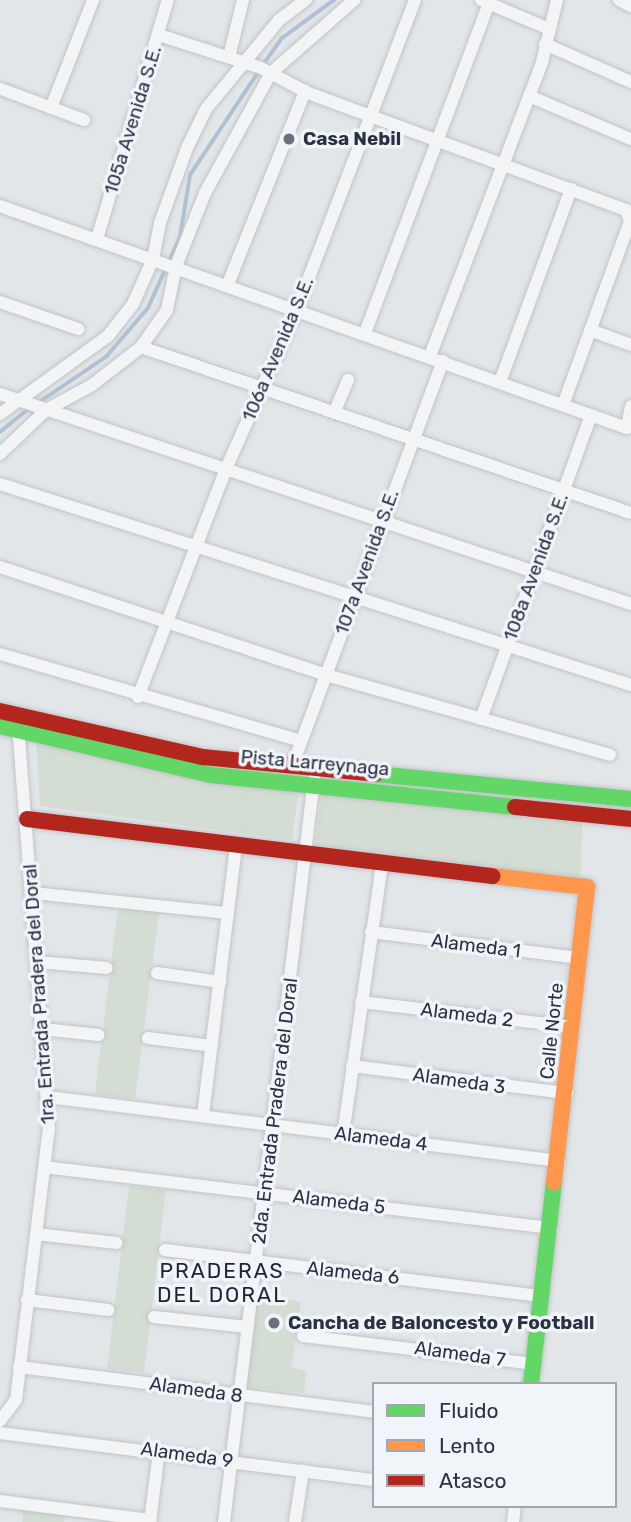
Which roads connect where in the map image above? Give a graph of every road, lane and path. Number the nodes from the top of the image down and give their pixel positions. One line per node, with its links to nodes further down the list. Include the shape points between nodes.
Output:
1 (93, 0): 21 (street)
2 (168, 0): 12 (street, 105a Avenida S.E.)
3 (243, 0): 14 (street)
4 (306, 0): 15 (street, via 279,20)
5 (354, 0): 16 (street)
6 (415, 0): 22 (street, 106a Avenida S.E.)
7 (557, 0): 11 (street, 107a Avenida S.E.)
8 (619, 0): 10 (street)
9 (487, 1): 11 (street); 25 (street)
10 (631, 6)
11 (548, 29): 13 (street, 107a Avenida S.E.)
12 (159, 35): 14 (street); 30 (street, 105a Avenida S.E.)
13 (545, 44): 17 (street); 20 (street, 107a Avenida S.E.)
14 (229, 57): 15 (street)
15 (243, 62): 16 (street); 31 (street, via 206,109 187,148 160,223)
16 (271, 73): 19 (street); 32 (street, via 205,193)
17 (631, 82)
18 (1, 89): 21 (street)
19 (305, 91): 22 (street); 33 (street)
20 (528, 96): 24 (street); 26 (street, 107a Avenida S.E.)
21 (51, 108): 23 (street)
22 (370, 117): 25 (street); 35 (street, 106a Avenida S.E.)
23 (84, 120)
24 (631, 139)
25 (437, 140): 26 (street); 38 (street)
26 (503, 164): 27 (street); 41 (street, 107a Avenida S.E.)
27 (571, 190): 29 (street); 43 (street)
28 (0, 206): 30 (street)
29 (629, 215): 37 (street)
30 (97, 239): 31 (street)
31 (156, 259): 32 (street); 46 (street, via 133,304 108,336)
32 (174, 265): 33 (street); 40 (street, via 167,310)
33 (228, 284): 35 (street)
34 (0, 302): 36 (street)
35 (297, 309): 38 (street); 44 (street, 106a Avenida S.E.)
36 (78, 328)
37 (590, 330): 39 (street); 47 (street)
38 (365, 333): 41 (street)
39 (631, 345)
40 (141, 347): 44 (street); 46 (street, via 92,385)
41 (437, 359): 43 (street); 52 (street, 107a Avenida S.E.)
42 (348, 380): 49 (street)
43 (500, 382): 47 (street)
44 (262, 388): 49 (street); 54 (street, 106a Avenida S.E.)
45 (0, 394): 46 (street)
46 (31, 405): 50 (street); 53 (street); 54 (street)
47 (563, 405): 51 (street)
48 (631, 406): 51 (street, via 626,428)
49 (334, 413): 52 (street)
50 (0, 414)
51 (592, 415): 56 (street, 108a Avenida S.E.)
52 (413, 441): 56 (street); 58 (street, 107a Avenida S.E.)
53 (0, 454)
54 (225, 471): 58 (street); 59 (street, 106a Avenida S.E.)
55 (0, 484): 59 (street)
56 (563, 492): 57 (street); 61 (street, 108a Avenida S.E.)
57 (631, 513)
58 (380, 522): 61 (street); 62 (street, 107a Avenida S.E.)
59 (195, 549): 62 (street); 64 (street, 106a Avenida S.E.)
60 (0, 567): 64 (street)
61 (534, 572): 63 (street); 65 (street, 108a Avenida S.E.)
62 (353, 599): 65 (street); 67 (street, 107a Avenida S.E.)
63 (631, 604)
64 (166, 624): 67 (street); 69 (street, 106a Avenida S.E.)
65 (507, 647): 68 (street); 71 (street, 108a Avenida S.E.)
66 (0, 654): 69 (street)
67 (326, 675): 71 (street); 74 (street, 107a Avenida S.E.)
68 (631, 685)
69 (138, 697): 74 (street)
70 (0, 711): 76 (main road, Pista Larreynaga, via 176,753)
71 (481, 719): 75 (street)
72 (0, 726): 73 (main road, Pista Larreynaga)
73 (18, 729): 78 (main road, Pista Larreynaga, via 211,775); 81 (street, 1ra. Entrada Pradera del Doral)
74 (300, 741): 76 (street, 107a Avenida S.E.)
75 (610, 755)
76 (293, 764): 77 (main road, Pista Larreynaga)
77 (316, 765): 78 (street, 2da. Entrada Pradera del Doral); 79 (main road, Pista Larreynaga)
78 (314, 782): 80 (main road, Pista Larreynaga); 83 (street, 2da. Entrada Pradera del Doral)
79 (631, 799)
80 (631, 818)
81 (27, 820): 82 (main road, Calle Norte); 85 (street, 1ra. Entrada Pradera del Doral)
82 (236, 845): 83 (main road, Calle Norte); 86 (street)
83 (307, 854): 84 (main road, Calle Norte); 103 (street, 2da. Entrada Pradera del Doral)
84 (382, 863): 87 (street); 88 (main road, Calle Norte, via 587,887)
85 (33, 893): 86 (street); 89 (street, 1ra. Entrada Pradera del Doral)
86 (228, 913): 92 (street)
87 (371, 932): 88 (street, Alameda 1); 93 (street)
88 (580, 958): 94 (main road, Calle Norte)
89 (38, 962): 90 (street); 95 (street, 1ra. Entrada Pradera del Doral)
90 (107, 968)
91 (157, 973): 92 (street)
92 (220, 982): 98 (street)
93 (361, 1002): 94 (street, Alameda 2); 99 (street)
94 (573, 1027): 100 (main road, Calle Norte)
95 (43, 1029): 96 (street); 101 (street, 1ra. Entrada Pradera del Doral)
96 (99, 1035)
97 (148, 1038): 98 (street)
98 (212, 1046): 102 (street)
99 (352, 1066): 100 (street, Alameda 3); 104 (street)
100 (567, 1093): 105 (main road, Calle Norte)
101 (48, 1097): 102 (street, Alameda 4); 106 (street, 1ra. Entrada Pradera del Doral)
102 (203, 1115): 103 (street, Alameda 4)
103 (274, 1125): 104 (street, Alameda 4); 107 (street, 2da. Entrada Pradera del Doral)
104 (343, 1135): 105 (street, Alameda 4)
105 (559, 1161): 108 (main road, Calle Norte)
106 (44, 1167): 107 (street, Alameda 5); 109 (street, 1ra. Entrada Pradera del Doral)
107 (265, 1193): 108 (street, Alameda 5); 112 (street, 2da. Entrada Pradera del Doral)
108 (551, 1228): 113 (main road, Calle Norte)
109 (36, 1234): 110 (street); 114 (street, 1ra. Entrada Pradera del Doral)
110 (116, 1243)
111 (165, 1250): 112 (street, Alameda 6)
112 (255, 1262): 113 (street, Alameda 6); 117 (street, 2da. Entrada Pradera del Doral)
113 (542, 1296): 119 (main road, Calle Norte)
114 (27, 1300): 115 (street); 120 (street, 1ra. Entrada Pradera del Doral)
115 (108, 1310)
116 (154, 1317): 117 (street)
117 (247, 1327): 122 (street, 2da. Entrada Pradera del Doral)
118 (303, 1336): 119 (street, Alameda 7)
119 (533, 1364): 121 (main road, Calle Norte)
120 (19, 1367): 122 (street, Alameda 8); 124 (street, 1ra. Entrada Pradera del Doral, via 16,1400)
121 (531, 1382)
122 (239, 1396): 123 (street, Alameda 8); 127 (street, 2da. Entrada Pradera del Doral)
123 (372, 1412)
124 (0, 1420)
125 (0, 1433): 126 (street, Alameda 9)
126 (159, 1451): 127 (street, Alameda 9); 131 (street)
127 (232, 1461): 128 (street, Alameda 9); 132 (street, 2da. Entrada Pradera del Doral)
128 (303, 1471): 129 (street, Alameda 9); 133 (street)
129 (372, 1480)
130 (0, 1501): 131 (street)
131 (150, 1521)
132 (223, 1522)
133 (295, 1522)

